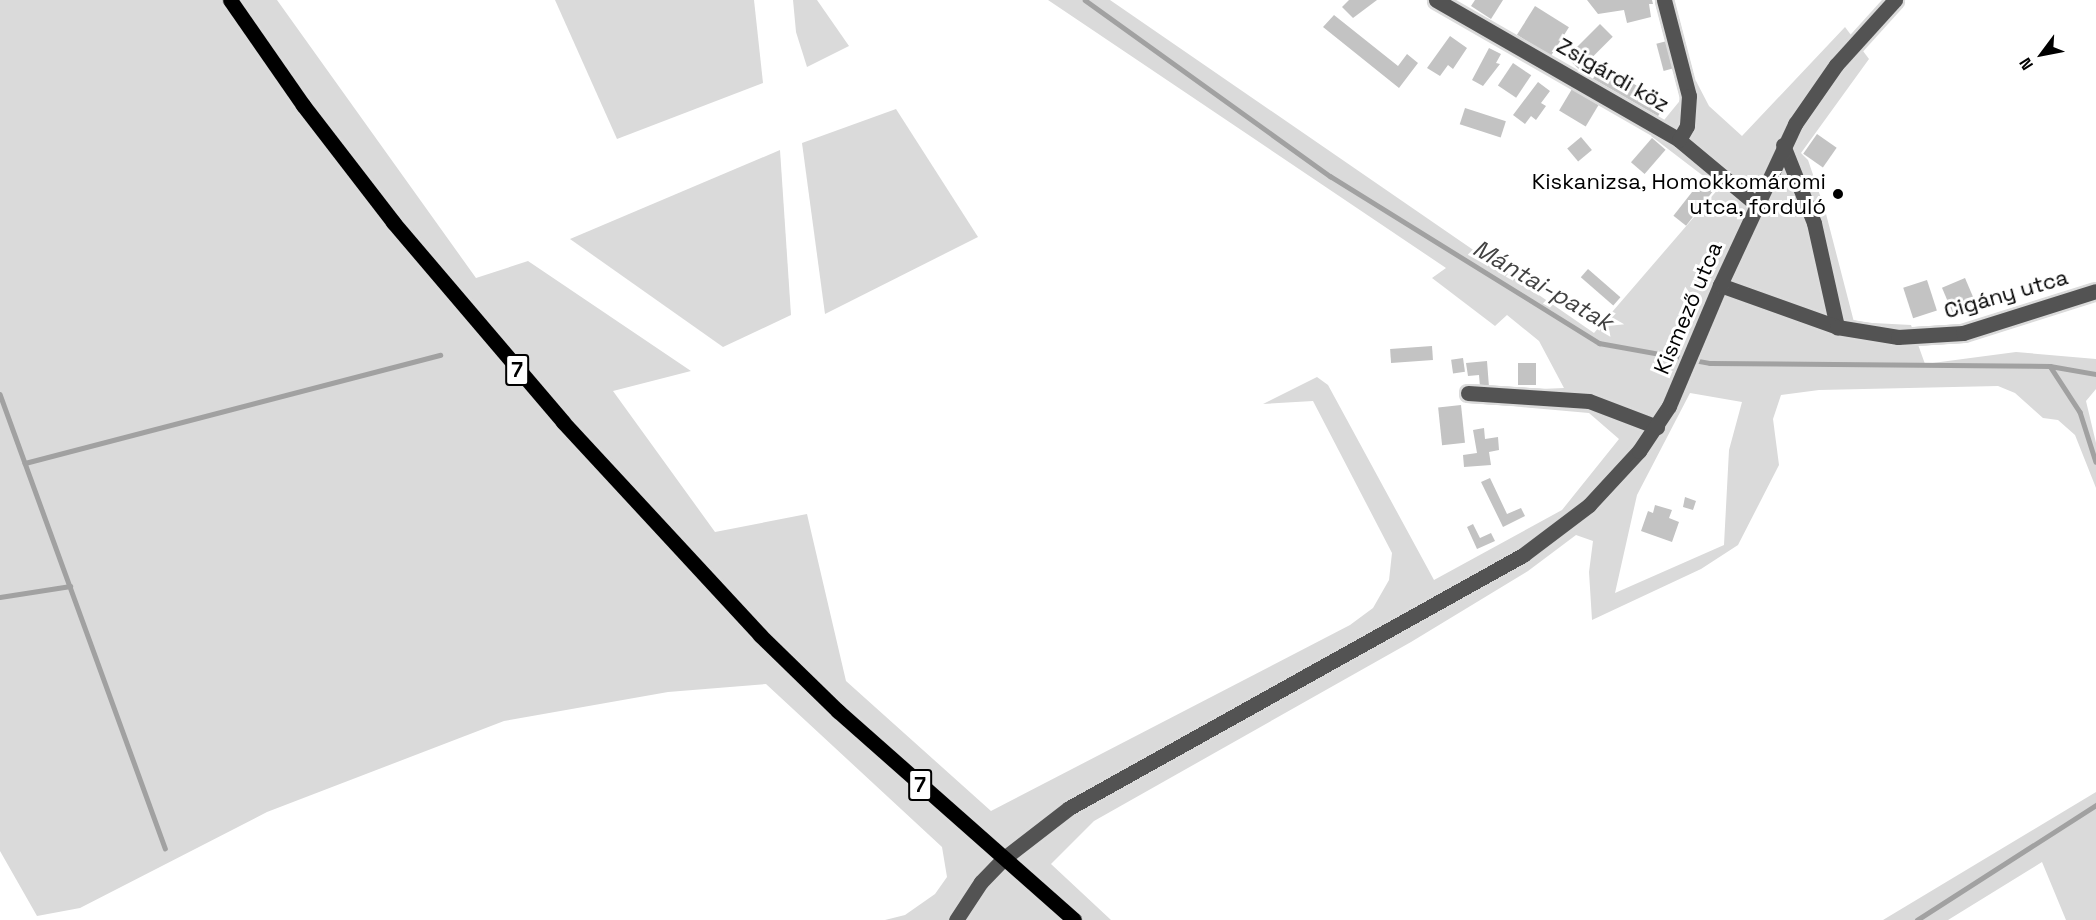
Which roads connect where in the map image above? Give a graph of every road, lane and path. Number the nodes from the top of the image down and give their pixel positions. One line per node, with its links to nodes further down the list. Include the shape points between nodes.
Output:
1 (230, 0): 13 (main road, 7, via 303,105 393,222 563,422 760,634 838,711)
2 (1436, 0): 5 (street, Zsigárdi köz)
3 (1664, 0): 5 (street, via 1689,96 1687,126)
4 (1895, 0): 6 (street, Kismező utca, via 1829,74)
5 (1679, 140): 7 (street, Zsigárdi köz)
6 (1783, 145): 7 (street, Kismező utca); 10 (street, via 1814,223)
7 (1757, 205): 8 (street, Kismező utca)
8 (1720, 285): 10 (street, Cigány utca); 12 (street, Kismező utca, via 1686,372)
9 (2096, 291): 10 (street, Cigány utca, via 1942,336 1898,337)
10 (1837, 327)
11 (1468, 393): 12 (street, via 1589,401)
12 (1657, 427): 13 (street, Kismező utca, via 1622,472 1574,518 1523,555 1100,789 1053,819)
13 (1003, 859): 14 (street, Kismező utca, via 981,882); 15 (main road, 7)
14 (956, 920)
15 (1074, 920)

